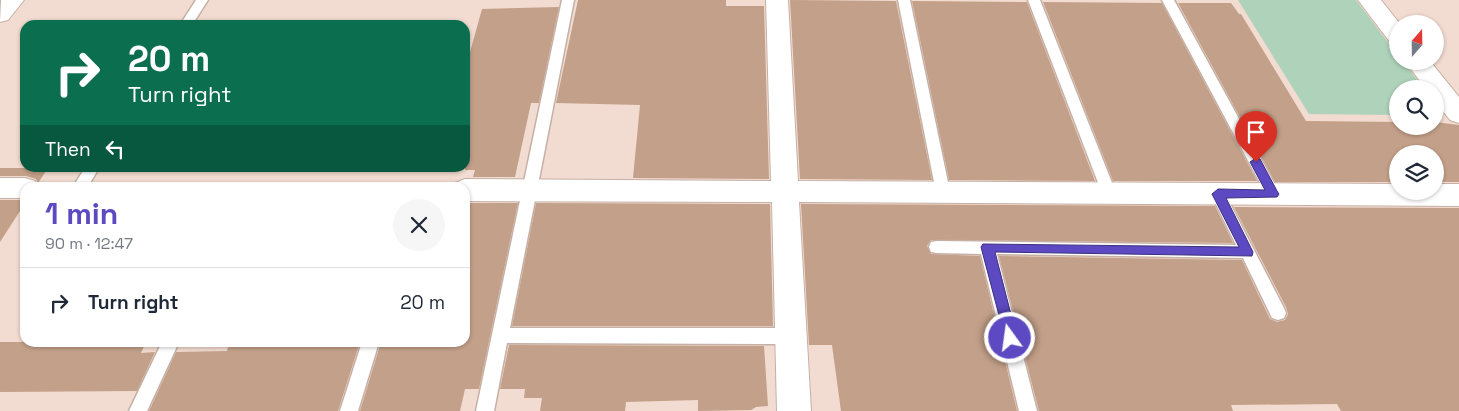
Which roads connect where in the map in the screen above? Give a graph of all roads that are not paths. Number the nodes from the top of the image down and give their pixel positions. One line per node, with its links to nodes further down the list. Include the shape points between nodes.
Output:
1 (13, 0): 9 (street)
2 (202, 0): 10 (lane)
3 (568, 0): 17 (lane)
4 (777, 0): 18 (street)
5 (904, 0): 19 (lane)
6 (1034, 0): 20 (lane)
7 (1168, 0): 22 (lane)
8 (1369, 0): 11 (street)
9 (0, 15)
10 (189, 20)
11 (1389, 26)
12 (1424, 70): 13 (street)
13 (1459, 114)
14 (0, 188): 15 (street)
15 (20, 188)
16 (470, 190): 17 (street)
17 (530, 190): 18 (street); 28 (lane)
18 (786, 190): 19 (street); 29 (street)
19 (943, 192): 20 (street)
20 (1109, 193): 21 (street)
21 (1218, 194): 22 (street); 26 (lane)
22 (1273, 194): 23 (street)
23 (1459, 195)
24 (937, 247): 25 (lane)
25 (987, 247): 26 (lane); 36 (lane)
26 (1248, 252): 27 (lane)
27 (1278, 313)
28 (500, 335): 29 (lane); 34 (lane)
29 (792, 336): 35 (street)
30 (169, 347): 32 (lane)
31 (369, 347): 33 (lane)
32 (138, 411)
33 (350, 411)
34 (485, 411)
35 (794, 411)
36 (1028, 411)

